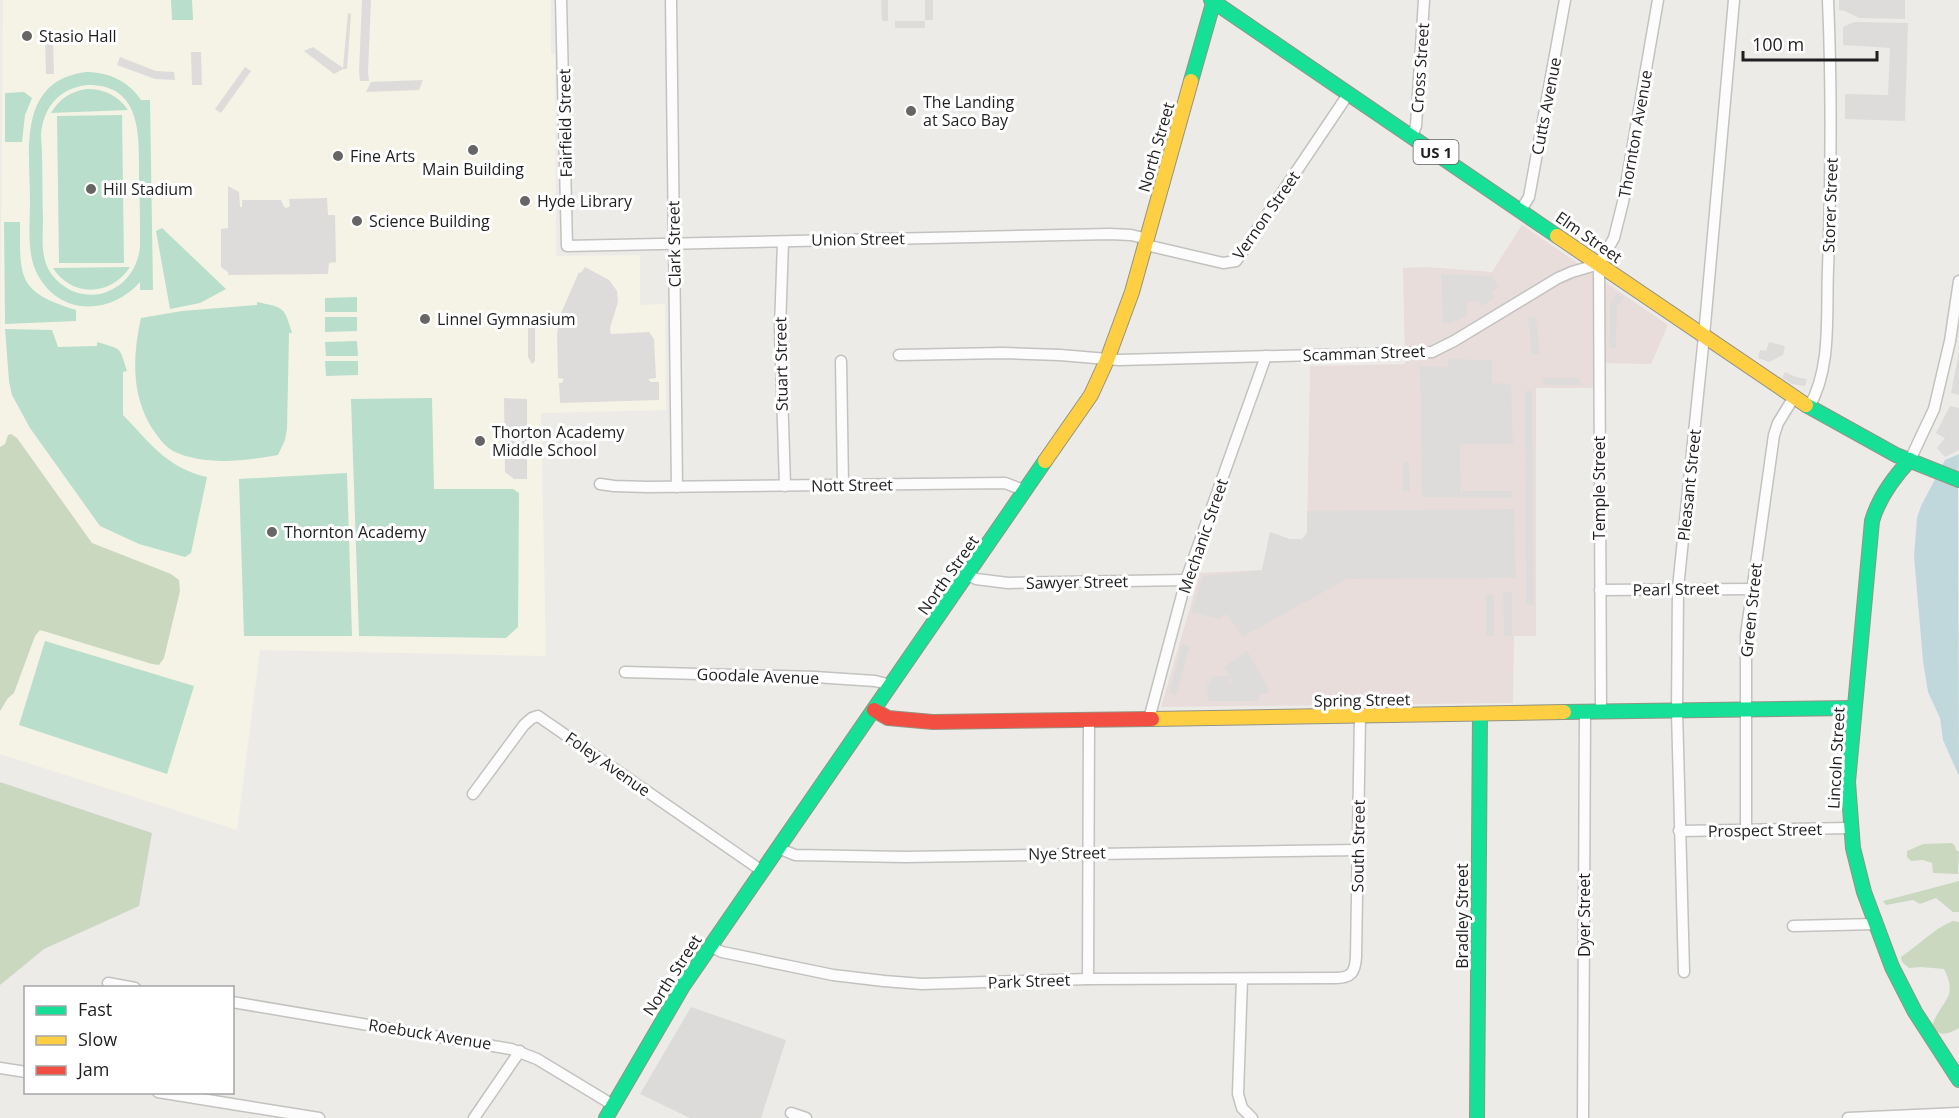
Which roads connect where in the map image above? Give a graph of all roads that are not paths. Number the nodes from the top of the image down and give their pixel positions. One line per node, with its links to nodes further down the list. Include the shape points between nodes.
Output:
1 (561, 0): 15 (street, Fairfield Street)
2 (671, 0): 14 (street, Clark Street)
3 (1425, 0): 10 (street, Cross Street, via 1416,126)
4 (1565, 0): 11 (street, Cutts Avenue, via 1529,197)
5 (1658, 0): 16 (street, Thornton Avenue, via 1621,211 1611,244)
6 (1734, 0): 18 (street, Pleasant Street)
7 (1828, 0): 24 (street, Storer Street, via 1832,137 1824,360 1820,386)
8 (1213, 1): 9 (main road, Elm Street / US 1); 13 (main road, North Street)
9 (1350, 93): 10 (main road, Elm Street / US 1); 13 (street, Vernon Street, via 1236,261 1223,263)
10 (1412, 136): 11 (main road, Elm Street / US 1)
11 (1521, 210): 16 (main road, Elm Street / US 1)
12 (783, 242): 13 (street, Union Street, via 1110,234 1131,235); 14 (street, Union Street); 29 (street, Stuart Street, via 780,328)
13 (1147, 242): 21 (main road, North Street)
14 (674, 244): 15 (street, Union Street); 30 (street, Clark Street)
15 (567, 246)
16 (1599, 264): 18 (main road, Elm Street / US 1); 20 (street, Scamman Street, via 1558,278 1432,352); 36 (street, Temple Street)
17 (1959, 281): 25 (street, via 1934,409)
18 (1704, 336): 23 (main road, Elm Street / US 1); 34 (street, Pleasant Street)
19 (899, 355): 21 (street, Scamman Street, via 1037,354)
20 (1266, 356): 21 (street, Scamman Street); 33 (street, Mechanic Street)
21 (1107, 360): 31 (main road, North Street, via 1086,404)
22 (841, 361): 28 (street)
23 (1794, 398): 24 (main road, Elm Street / US 1); 35 (street, Green Street, via 1774,435)
24 (1809, 408): 25 (main road, Elm Street / US 1)
25 (1910, 460): 26 (main road, Elm Street / US 1); 39 (main road, Lincoln Street, via 1885,492 1872,521)
26 (1959, 480)
27 (600, 484): 30 (street, Nott Street)
28 (843, 485): 29 (street, Nott Street); 31 (street, Nott Street, via 1005,483)
29 (785, 486): 30 (street, Nott Street)
30 (677, 487)
31 (1026, 491): 32 (main road, North Street)
32 (969, 575): 33 (street, Sawyer Street, via 1008,583); 38 (main road, North Street)
33 (1186, 580): 47 (street, Mechanic Street)
34 (1678, 588): 35 (street, Pearl Street); 36 (street, Pearl Street); 41 (street, Pleasant Street)
35 (1752, 588): 42 (street, Green Street)
36 (1600, 590): 44 (street, Temple Street)
37 (625, 672): 38 (street, Goodale Avenue, via 815,677)
38 (891, 685): 40 (main road, North Street)
39 (1854, 708): 42 (main road, Spring Street); 50 (main road, Lincoln Street, via 1848,782)
40 (874, 710): 48 (main road, Spring Street, via 888,718 917,721); 53 (main road, North Street)
41 (1677, 711): 42 (main road, Spring Street); 44 (main road, Spring Street); 52 (street, Pleasant Street)
42 (1745, 711): 51 (street, Green Street)
43 (1585, 712): 44 (main road, Spring Street); 45 (main road, Spring Street); 81 (street, Dyer Street)
44 (1601, 712)
45 (1480, 715): 46 (main road, Spring Street); 80 (main road, Bradley Street)
46 (1360, 716): 47 (main road, Spring Street); 54 (street, South Street)
47 (1149, 719): 48 (main road, Spring Street)
48 (1089, 721): 55 (street)
49 (473, 794): 56 (street, Foley Avenue, via 524,725 538,716)
50 (1851, 828): 51 (street, Prospect Street); 57 (main road, Lincoln Street, via 1860,881)
51 (1746, 830): 52 (street, Prospect Street)
52 (1679, 831): 60 (street, Pleasant Street)
53 (778, 848): 55 (street, Nye Street, via 795,855 817,856); 56 (main road, North Street)
54 (1358, 850): 55 (street, Nye Street); 61 (street, South Street, via 1356,957)
55 (1088, 852): 62 (street)
56 (762, 871): 59 (main road, North Street)
57 (1876, 924): 58 (street); 70 (main road, Lincoln Street, via 1911,1005)
58 (1794, 926)
59 (710, 946): 62 (street, Park Street, via 821,973 884,981 922,984); 72 (main road, North Street)
60 (1684, 972)
61 (1352, 975): 63 (street, Park Street)
62 (1088, 979): 63 (street, Park Street)
63 (1242, 979): 79 (street, via 1238,1094 1244,1111)
64 (108, 983): 65 (street)
65 (128, 986)
66 (234, 1002): 67 (street, Roebuck Avenue)
67 (520, 1051): 72 (street, Roebuck Avenue); 76 (street)
68 (0, 1068): 69 (street)
69 (24, 1072)
70 (1959, 1080)
71 (170, 1094): 75 (street)
72 (613, 1105): 77 (main road, North Street)
73 (791, 1113): 78 (street)
74 (1959, 1113): 82 (street)
75 (319, 1118)
76 (474, 1118)
77 (606, 1118)
78 (806, 1118)
79 (1252, 1118)
80 (1477, 1118)
81 (1582, 1118)
82 (1848, 1118)

